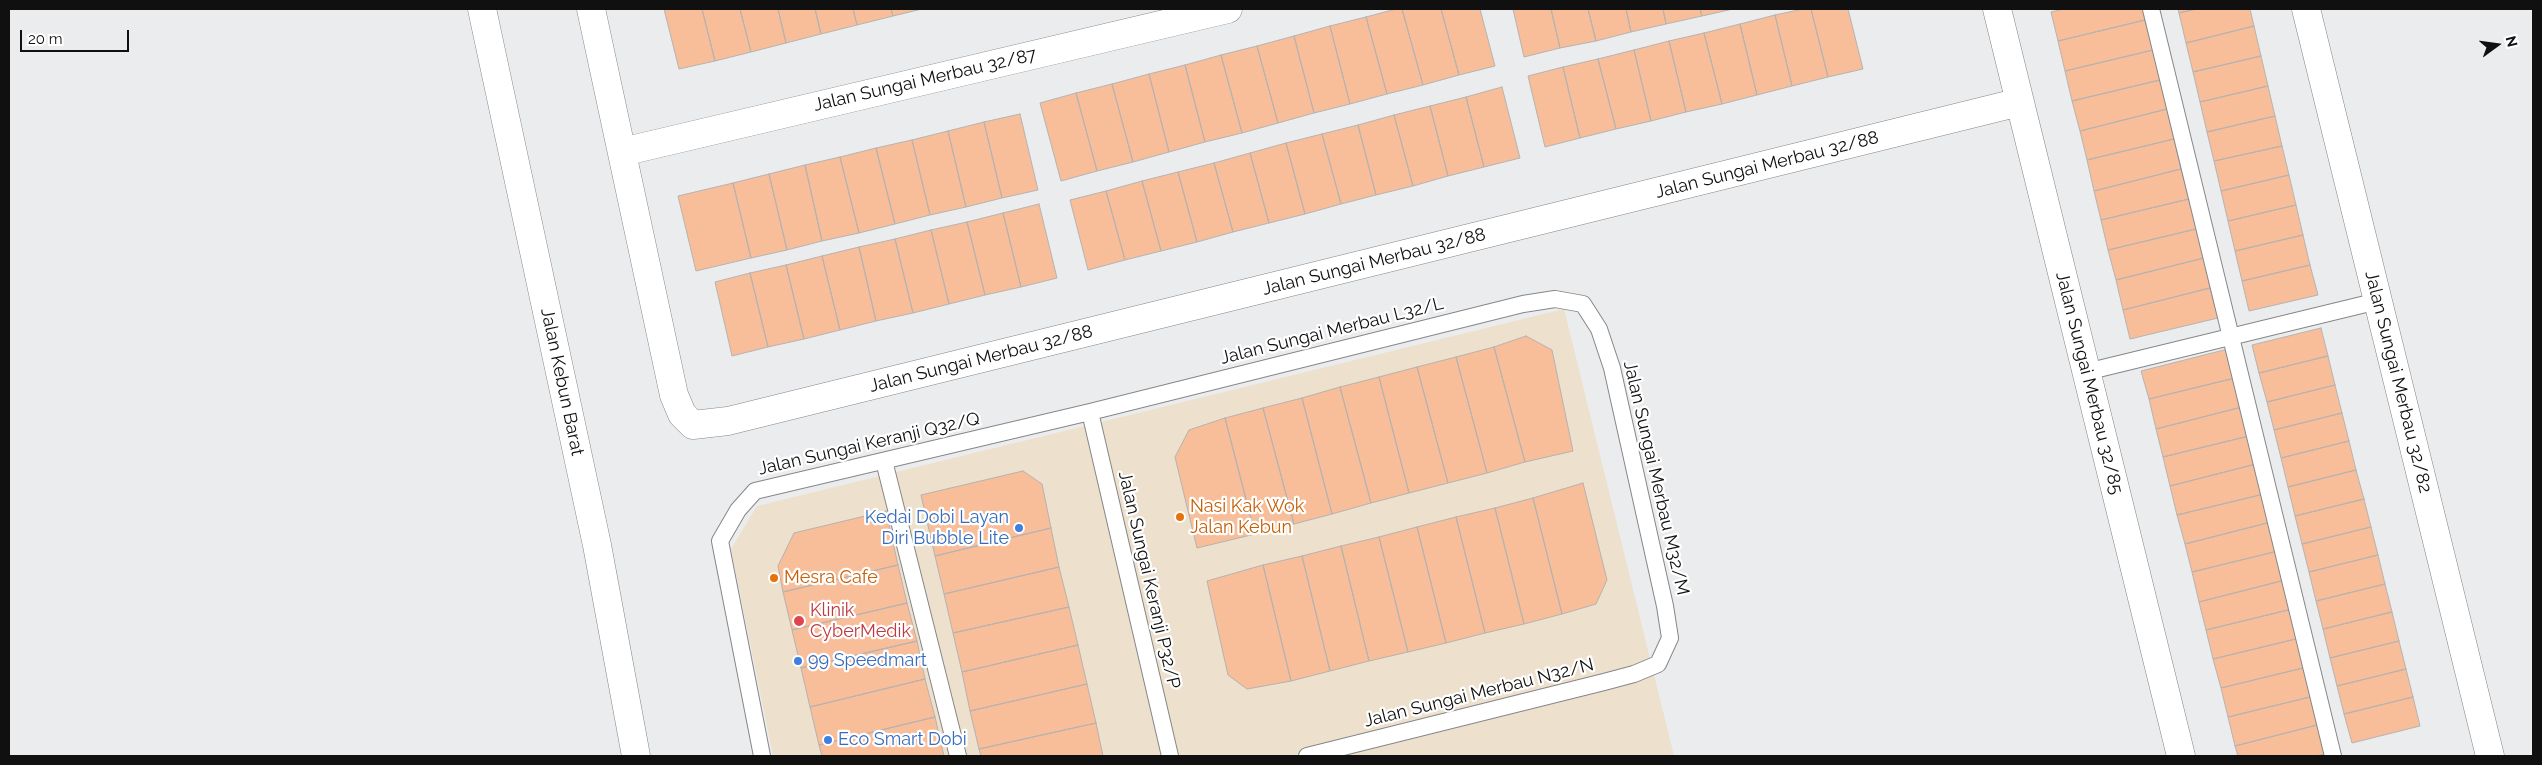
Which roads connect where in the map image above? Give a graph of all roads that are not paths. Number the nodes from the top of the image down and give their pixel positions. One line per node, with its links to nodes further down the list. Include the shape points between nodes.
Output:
1 (482, 9): 16 (street, Jalan Kebun Barat, via 597,545)
2 (591, 9): 8 (street)
3 (1228, 9): 8 (street, Jalan Sungai Merbau 32/87)
4 (1997, 9): 7 (street, Jalan Sungai Merbau 32/85)
5 (2151, 9): 11 (lane)
6 (2306, 9): 9 (street, Jalan Sungai Merbau 32/82)
7 (2020, 102): 8 (street, Jalan Sungai Merbau 32/88, via 728,421 693,425 682,414 674,395); 12 (street, Jalan Sungai Merbau 32/85)
8 (622, 152)
9 (2378, 301): 11 (lane); 23 (street, Jalan Sungai Merbau 32/82)
10 (1583, 304): 13 (lane, Jalan Sungai Merbau L32/L, via 1555,298 1523,304); 15 (lane, Jalan Sungai Merbau M32/M, via 1599,329 1612,368 1665,606 1670,638)
11 (2231, 336): 12 (lane); 22 (lane)
12 (2086, 372): 21 (street, Jalan Sungai Merbau 32/85)
13 (1090, 412): 14 (lane, Jalan Sungai Keranji Q32/Q); 19 (lane, Jalan Sungai Keranji P32/P)
14 (884, 461): 17 (lane, Jalan Sungai Keranji Q32/Q, via 755,491 738,510 720,541); 18 (lane)
15 (1658, 664): 20 (lane, Jalan Sungai Merbau N32/N, via 1604,682)
16 (636, 756)
17 (762, 756)
18 (958, 756)
19 (1170, 756)
20 (1307, 756)
21 (2181, 756)
22 (2333, 756)
23 (2490, 756)

